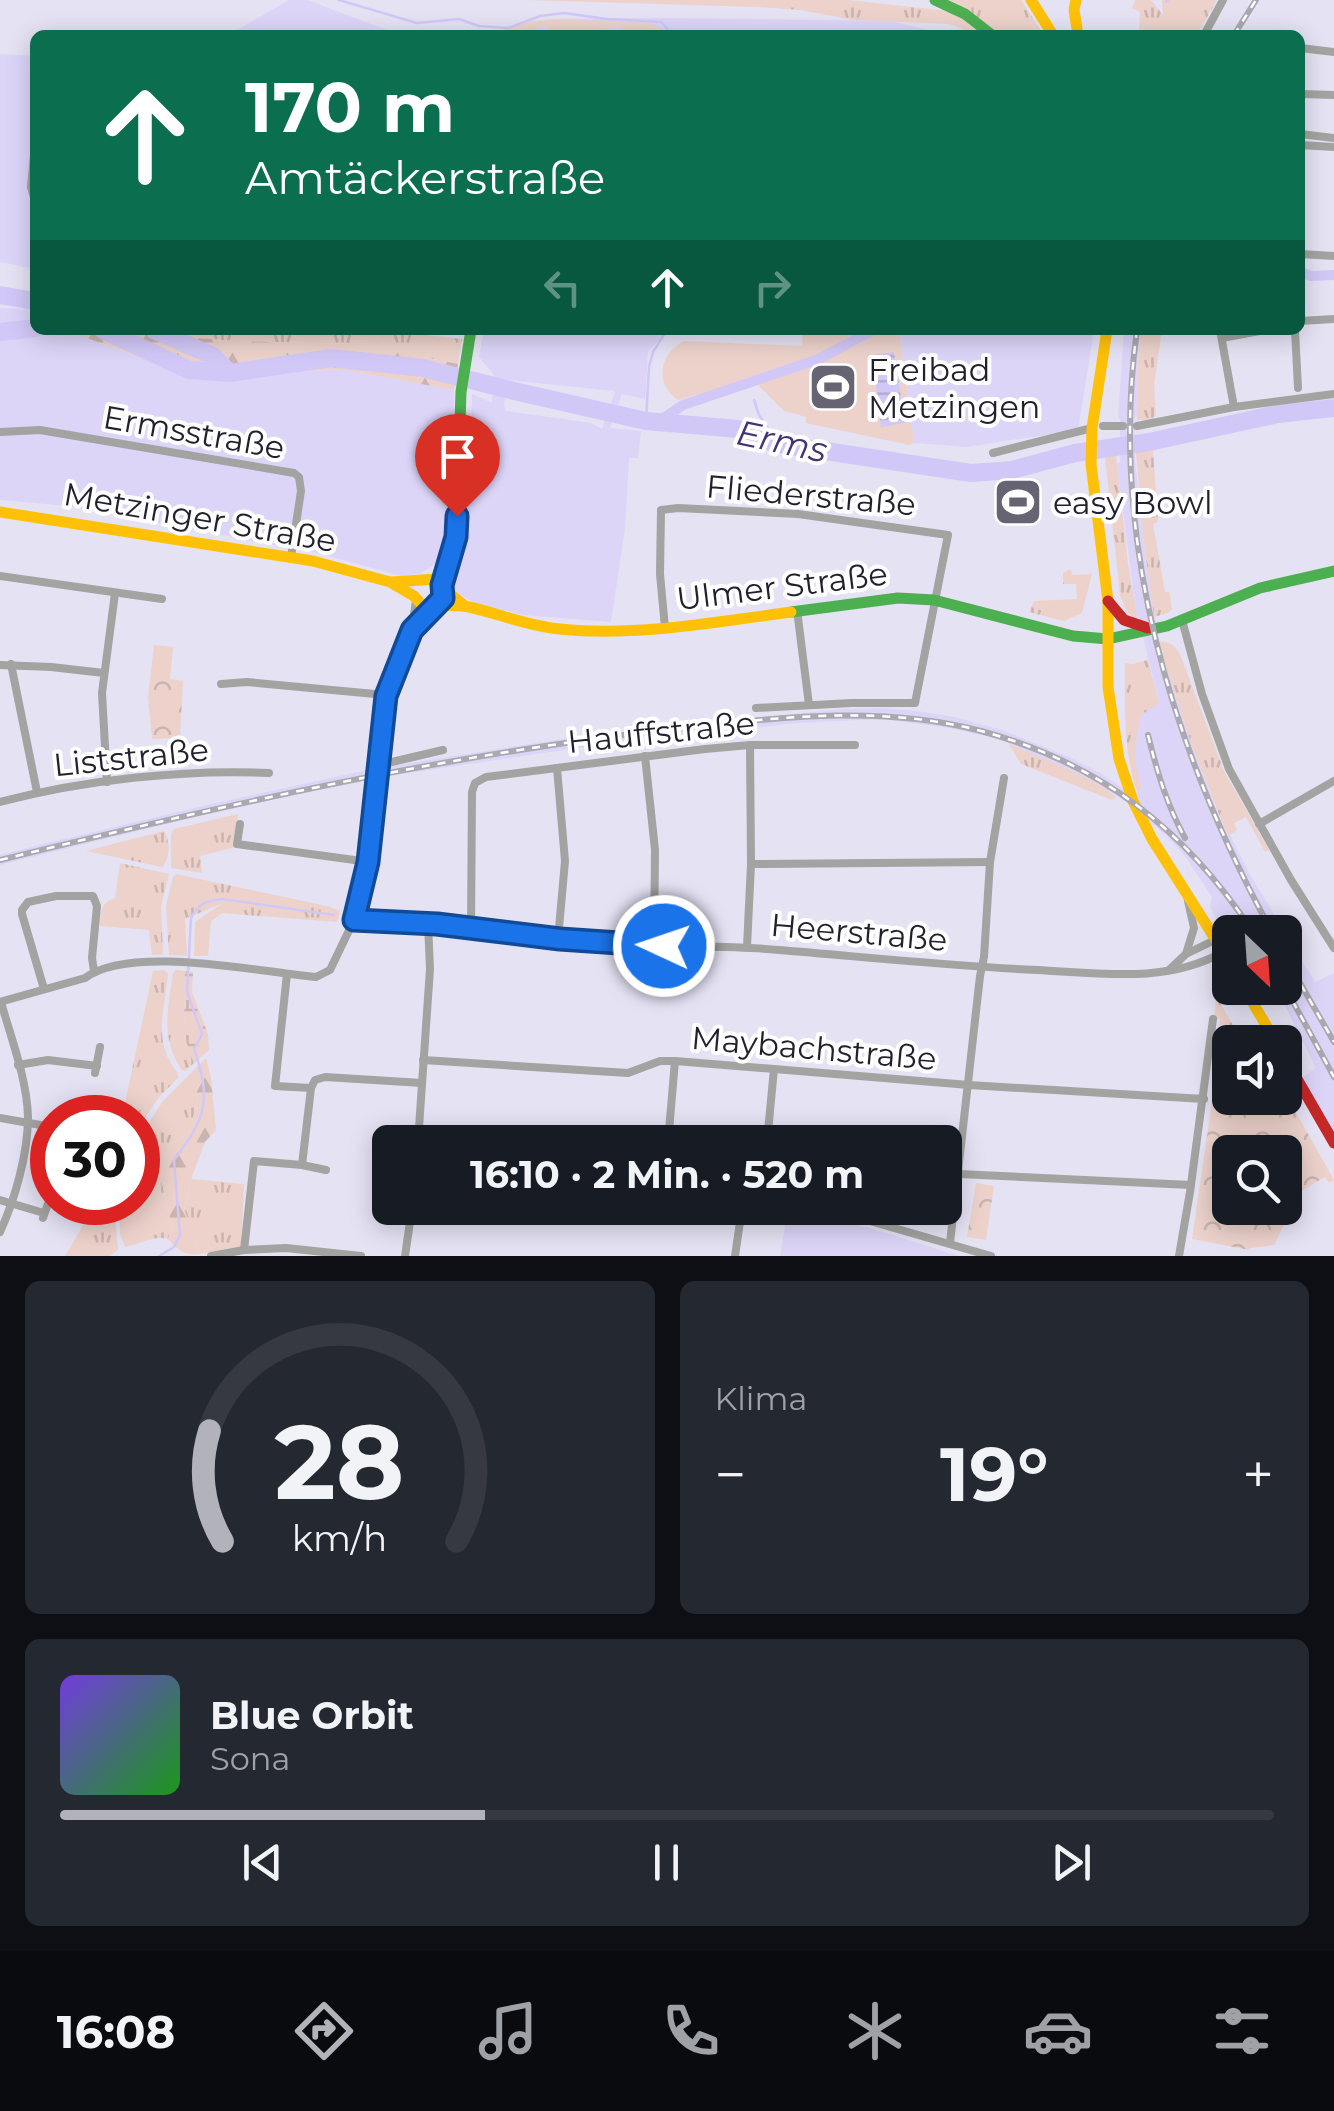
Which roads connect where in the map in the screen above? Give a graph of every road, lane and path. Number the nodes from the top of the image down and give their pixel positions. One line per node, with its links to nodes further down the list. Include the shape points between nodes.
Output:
1 (934, 0): 5 (main road)
2 (1031, 0): 6 (main road)
3 (1076, 0): 7 (main road)
4 (1223, 0): 8 (street)
5 (986, 30)
6 (1050, 30)
7 (1077, 30)
8 (1207, 30)
9 (1305, 49): 10 (street)
10 (1334, 52)
11 (1305, 94): 12 (street)
12 (1334, 95)
13 (1305, 135): 14 (street)
14 (1334, 138)
15 (1305, 145): 16 (street)
16 (1334, 147)
17 (1305, 254): 18 (street)
18 (1334, 256)
19 (1334, 319): 20 (street)
20 (1305, 322)
21 (470, 335): 34 (main road)
22 (1106, 335): 30 (main road)
23 (1221, 335): 27 (street)
24 (1294, 335): 25 (street)
25 (1298, 388)
26 (1334, 394): 27 (street)
27 (1234, 407): 29 (street)
28 (1123, 426): 30 (street)
29 (1137, 426)
30 (1095, 431): 32 (street); 45 (main road, via 1091,464)
31 (0, 432): 35 (street, Ermsstraße, via 40,430 294,473 302,491)
32 (993, 454)
33 (0, 512): 35 (main road, Metzinger Straße)
34 (451, 555): 38 (main road); 40 (main road)
35 (291, 557): 39 (main road, Metzinger Straße)
36 (1334, 571): 49 (main road, Ulmer Straße, via 1260,588)
37 (0, 576): 41 (street)
38 (423, 579): 39 (main road, Metzinger Straße); 40 (main road, Ulmer Straße); 42 (main road)
39 (390, 582): 42 (main road, Metzinger Straße)
40 (443, 587): 46 (main road); 47 (main road, Ulmer Straße)
41 (115, 593): 43 (street); 56 (street)
42 (415, 598): 46 (main road, Ulmer Straße); 52 (street)
43 (162, 599)
44 (934, 600): 48 (main road, Ulmer Straße, via 891,598); 50 (street, Fliederstraße, via 948,534 798,514 678,508 661,510 660,519); 53 (main road, Ulmer Straße); 59 (street, via 915,704)
45 (1108, 601): 51 (main road, via 1126,623); 53 (main road)
46 (435, 606): 47 (main road, Ulmer Straße); 52 (street)
47 (465, 606): 50 (main road, Ulmer Straße, via 560,630)
48 (797, 610): 50 (main road, Ulmer Straße); 59 (street)
49 (1182, 620): 51 (main road, Ulmer Straße); 74 (street, via 1220,750)
50 (665, 628)
51 (1157, 629): 53 (main road, Ulmer Straße)
52 (412, 630): 58 (street)
53 (1108, 639): 78 (main road, via 1119,759 1152,839)
54 (0, 664): 55 (street)
55 (10, 664): 56 (street); 71 (street)
56 (104, 674): 70 (street)
57 (221, 684): 58 (street)
58 (386, 696): 65 (street)
59 (809, 704): 60 (street)
60 (756, 708)
61 (854, 744): 62 (street, Hauffstraße)
62 (750, 745): 64 (street, Hauffstraße); 77 (street)
63 (443, 750): 65 (street)
64 (645, 756): 66 (street, Hauffstraße); 85 (street, via 655,850)
65 (379, 765): 75 (street)
66 (557, 768): 81 (street, Hauffstraße, via 475,783); 83 (street, via 565,861)
67 (269, 773): 70 (street, Liststraße)
68 (1004, 778): 76 (street)
69 (1334, 781): 74 (street)
70 (107, 782): 71 (street, Liststraße)
71 (37, 792): 72 (street, Liststraße)
72 (0, 802)
73 (240, 824): 75 (street, via 237,844)
74 (1258, 824): 87 (street)
75 (368, 862): 79 (street)
76 (990, 862): 77 (street); 90 (street)
77 (751, 864): 86 (street)
78 (1187, 894): 82 (main road); 88 (street, via 1194,928)
79 (354, 920): 80 (street, Heerstraße); 93 (street, via 330,970 316,977)
80 (428, 924): 81 (street, Heerstraße); 98 (street)
81 (470, 929): 83 (street, Heerstraße)
82 (1212, 933)
83 (558, 939): 85 (street, Heerstraße)
84 (1212, 941): 88 (street)
85 (654, 946): 86 (street, Heerstraße)
86 (747, 947): 90 (street, Heerstraße)
87 (1334, 948)
88 (1186, 954): 92 (street)
89 (1212, 961): 92 (street, Heerstraße)
90 (982, 968): 92 (street, Heerstraße); 103 (street)
91 (94, 971): 93 (street, via 168,961); 94 (street); 94 (street, via 98,906 92,896 28,902 22,914)
92 (1166, 972)
93 (287, 974): 105 (street, via 275,1086)
94 (44, 990): 95 (street)
95 (0, 1002): 100 (street)
96 (1214, 1019): 106 (street)
97 (100, 1047): 100 (street, via 96,1070 48,1060)
98 (423, 1060): 99 (street, Maybachstraße, via 628,1073); 102 (street)
99 (675, 1061): 101 (street, Maybachstraße); 110 (street)
100 (18, 1065): 108 (street)
101 (774, 1069): 103 (street, Maybachstraße); 111 (street)
102 (422, 1083): 105 (street, via 325,1077); 109 (street)
103 (969, 1085): 106 (street, Maybachstraße); 113 (street)
104 (1302, 1087): 112 (main road)
105 (311, 1088): 114 (street)
106 (1204, 1099): 117 (street)
107 (0, 1118): 108 (street)
108 (28, 1122): 119 (street)
109 (419, 1125)
110 (669, 1125)
111 (769, 1125)
112 (1334, 1143)
113 (962, 1147)
114 (302, 1165): 115 (street); 127 (street, via 254,1161)
115 (326, 1170)
116 (962, 1174): 117 (street)
117 (1191, 1185): 133 (street)
118 (0, 1200): 119 (street)
119 (13, 1204): 120 (street); 125 (street)
120 (30, 1211)
121 (410, 1225): 130 (street)
122 (740, 1225): 131 (street)
123 (885, 1225): 126 (street)
124 (952, 1225): 126 (street)
125 (0, 1232)
126 (950, 1243): 132 (street)
127 (244, 1250): 128 (street); 129 (street)
128 (212, 1256)
129 (361, 1256)
130 (405, 1256)
131 (735, 1256)
132 (991, 1256)
133 (1179, 1256)

